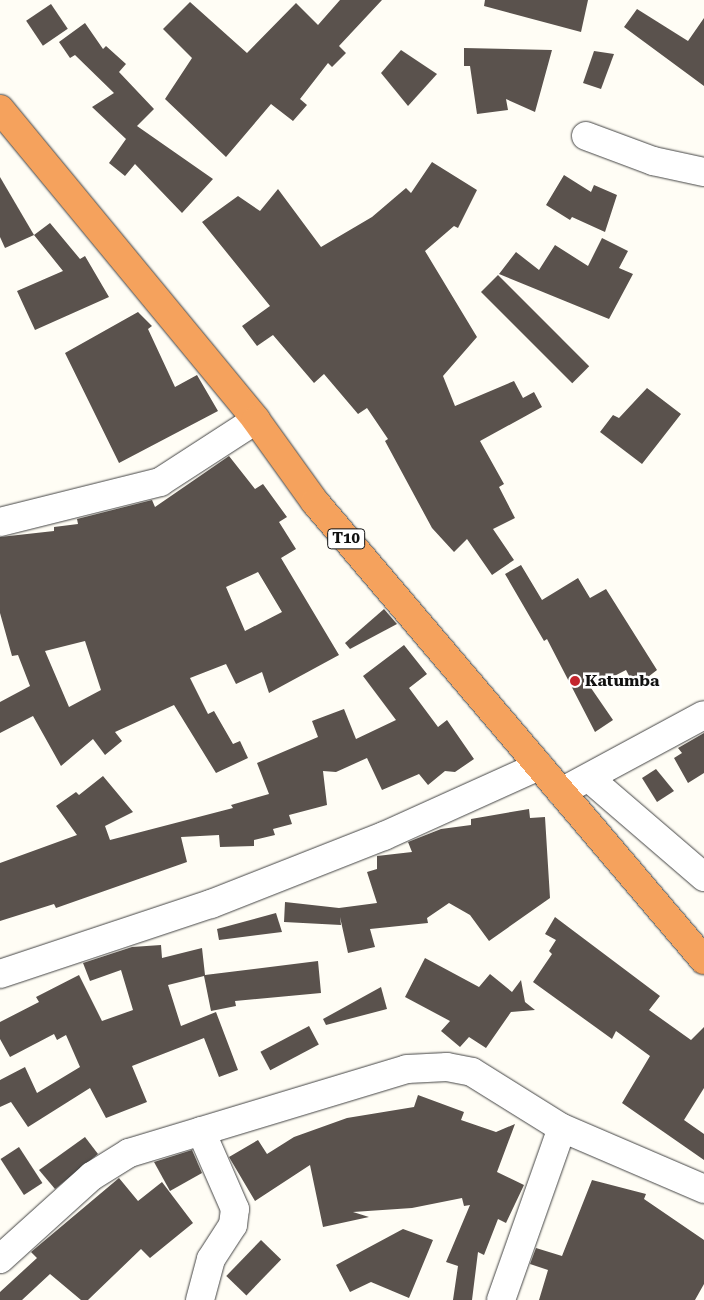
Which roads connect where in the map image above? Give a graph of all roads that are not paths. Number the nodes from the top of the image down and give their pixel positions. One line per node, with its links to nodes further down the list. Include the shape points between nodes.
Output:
1 (0, 109): 4 (highway, T10)
2 (586, 136): 3 (street, via 646,159)
3 (704, 172)
4 (256, 420): 5 (street, via 160,482); 7 (highway, T10, via 315,502)
5 (0, 522)
6 (704, 715): 8 (street)
7 (539, 766): 9 (highway, T10); 12 (street, via 391,833 211,904)
8 (589, 778): 9 (street); 10 (street)
9 (561, 792): 11 (highway, T10)
10 (704, 877)
11 (704, 960)
12 (0, 974)
13 (562, 1128): 14 (street, via 472,1072 447,1066 408,1069 353,1083); 15 (street); 18 (street)
14 (201, 1131): 16 (street, via 166,1139 114,1162); 17 (street, via 235,1209 233,1225 212,1259)
15 (704, 1189)
16 (0, 1259)
17 (200, 1300)
18 (501, 1300)

